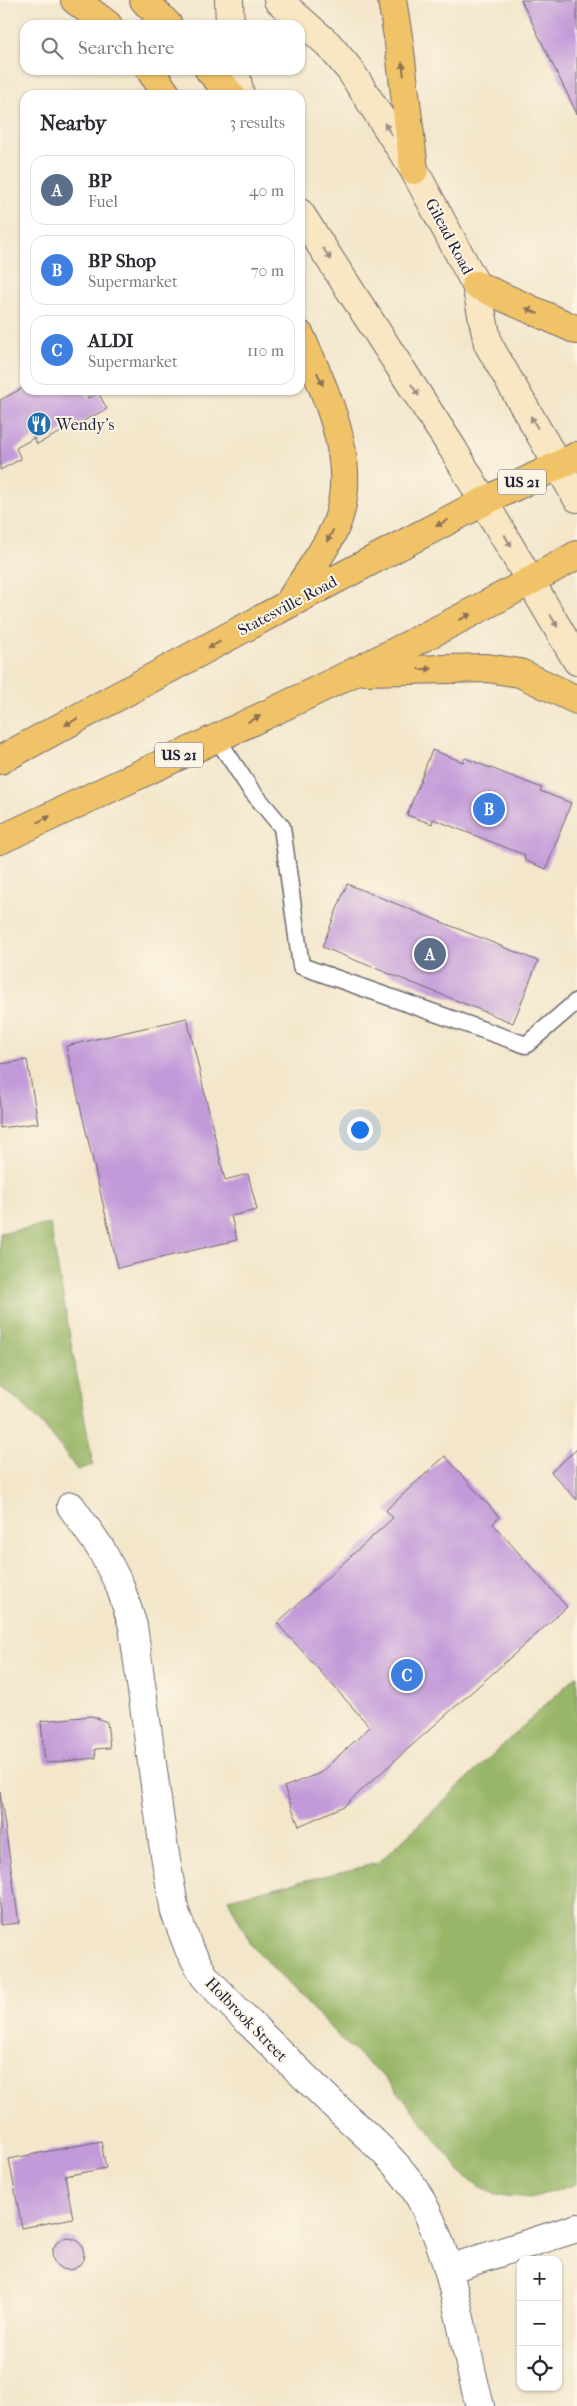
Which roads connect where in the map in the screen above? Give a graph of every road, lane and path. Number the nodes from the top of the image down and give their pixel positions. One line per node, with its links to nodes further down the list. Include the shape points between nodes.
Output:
1 (75, 0): 6 (main road)
2 (144, 0): 7 (main road)
3 (229, 0): 8 (main road)
4 (278, 0): 9 (main road, Gilead Road, one-way to 4)
5 (392, 0): 17 (main road, one-way to 5)
6 (101, 20)
7 (163, 20)
8 (230, 20)
9 (301, 20)
10 (305, 24): 17 (main road, Gilead Road, one-way to 10, via 350,70)
11 (153, 75): 14 (main road)
12 (213, 75): 15 (main road)
13 (236, 75): 16 (main road)
14 (164, 90)
15 (227, 90)
16 (239, 90)
17 (414, 170): 19 (main road, Gilead Road)
18 (305, 221): 24 (main road, one-way to 24)
19 (476, 285): 20 (main road, one-way to 19); 22 (main road, Gilead Road, one-way to 19, via 488,344)
20 (577, 330)
21 (305, 346): 27 (main road, one-way to 27, via 330,402 342,449 344,485 340,513 332,535)
22 (568, 460): 23 (main road, Gilead Road); 24 (main road, Statesville Road / US 21)
23 (577, 498)
24 (485, 501): 26 (main road, one-way to 26); 27 (main road, Statesville Road / US 21, one-way to 27)
25 (577, 555): 26 (main road, US 21)
26 (530, 582): 28 (main road, one-way to 28); 29 (main road, US 21, one-way to 26)
27 (287, 605): 32 (main road, Statesville Road / US 21, one-way to 32)
28 (577, 660)
29 (359, 671): 30 (main road, one-way to 30, via 487,668 520,673); 31 (main road, US 21, one-way to 29)
30 (577, 700)
31 (216, 737): 33 (main road, US 21, one-way to 31); 34 (lane, via 250,790 282,827 301,966 526,1045)
32 (0, 760)
33 (0, 840)
34 (576, 1004)
35 (71, 1506): 37 (street, Holbrook Street, via 101,1549 120,1586 132,1626 163,1843 176,1912 188,1949 205,1977 224,1997 397,2168 420,2197)
36 (577, 2228): 37 (street)
37 (448, 2269): 38 (street, Holbrook Street)
38 (480, 2406)

